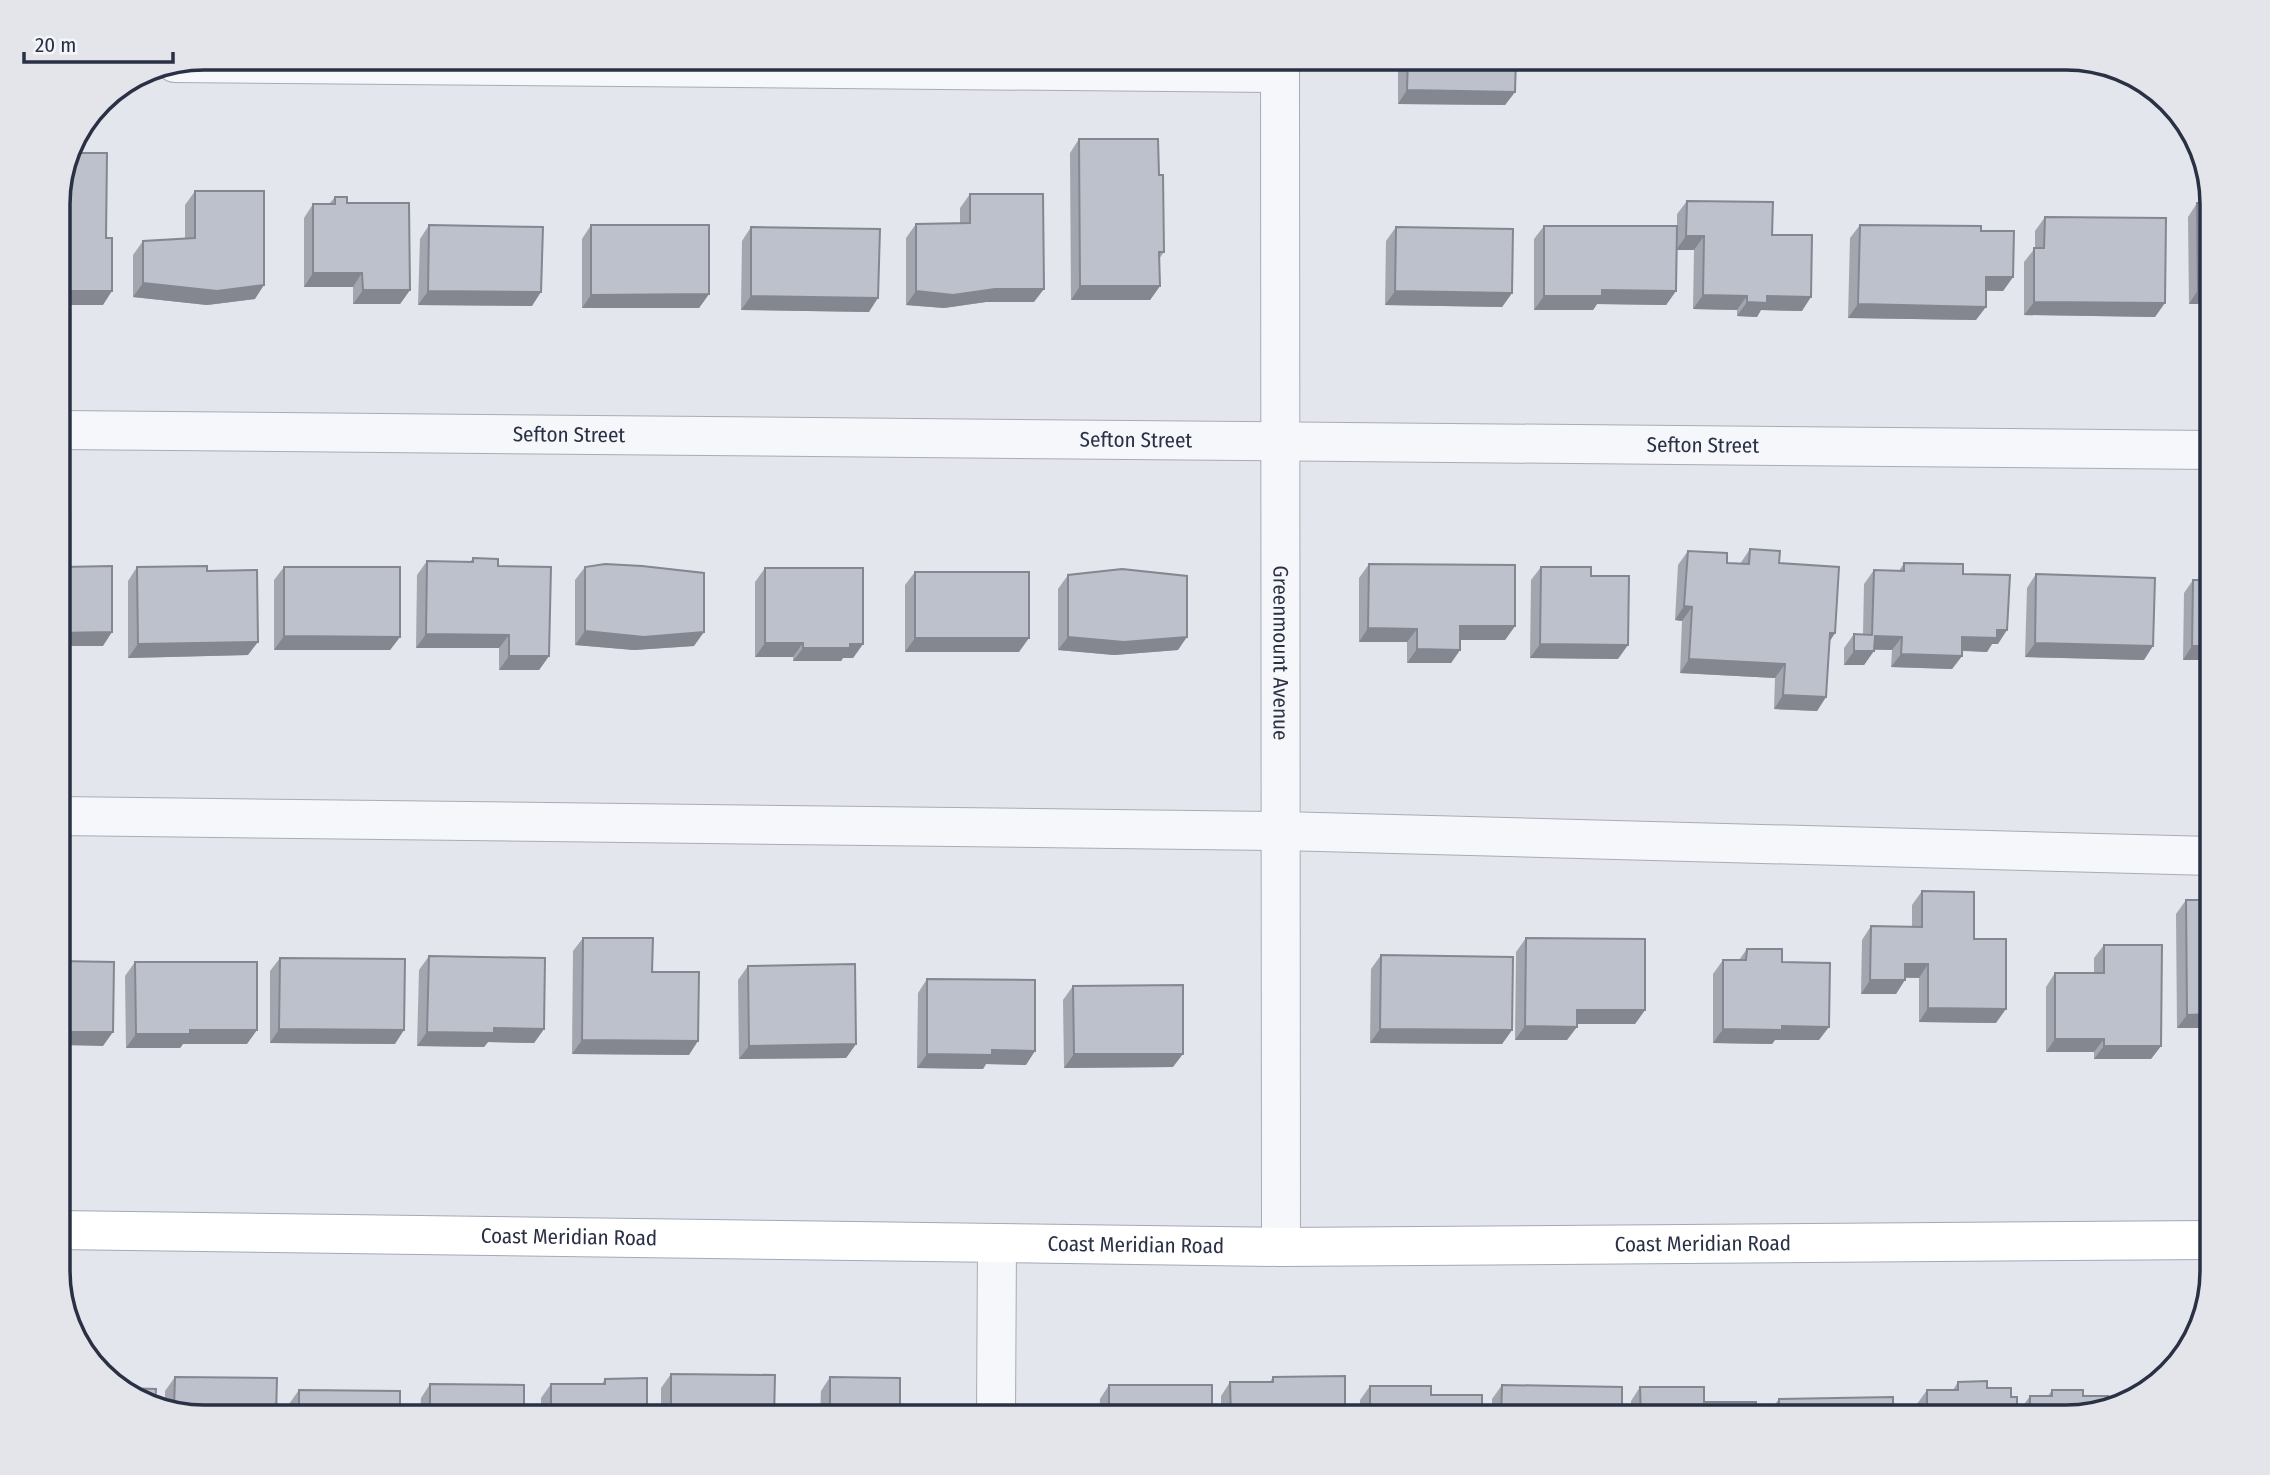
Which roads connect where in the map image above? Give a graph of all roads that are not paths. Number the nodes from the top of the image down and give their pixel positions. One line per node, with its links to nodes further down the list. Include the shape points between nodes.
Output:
1 (1280, 70): 3 (street, Greenmount Avenue)
2 (70, 430): 3 (street, Sefton Street)
3 (1279, 443): 4 (street, Sefton Street); 6 (street, Greenmount Avenue)
4 (2200, 450)
5 (70, 816): 6 (street)
6 (1280, 831): 7 (street); 11 (street, Greenmount Avenue)
7 (2200, 856)
8 (70, 1230): 10 (main road, Coast Meridian Road)
9 (2200, 1240): 11 (main road, Coast Meridian Road)
10 (998, 1244): 11 (main road, Coast Meridian Road); 12 (street)
11 (1281, 1247)
12 (996, 1405)

